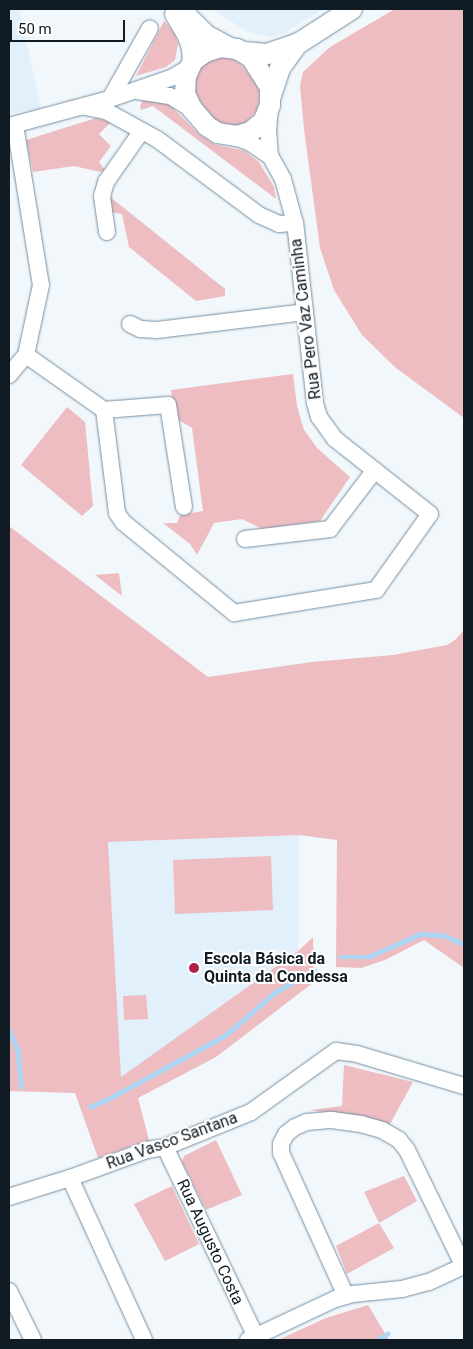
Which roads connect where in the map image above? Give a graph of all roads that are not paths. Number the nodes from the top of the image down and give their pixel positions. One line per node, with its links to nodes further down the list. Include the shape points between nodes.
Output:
1 (172, 9): 7 (street, via 192,48)
2 (180, 9): 6 (street, via 206,35)
3 (352, 9): 5 (street)
4 (150, 28): 9 (street)
5 (299, 43): 6 (street, via 267,54); 10 (street, via 280,68)
6 (237, 50): 7 (street, via 214,48); 10 (street, via 255,63 266,80)
7 (190, 64): 8 (street, via 178,74); 12 (street, via 185,94)
8 (132, 92): 9 (street); 12 (street, via 170,96)
9 (110, 99): 11 (street)
10 (271, 101): 15 (street, via 268,114 258,126 243,134); 16 (street)
11 (85, 107): 13 (street); 14 (street, Rua Pero Vaz Caminha, via 106,111)
12 (192, 109): 15 (street, via 212,130)
13 (12, 126): 21 (street, via 40,285)
14 (141, 132): 17 (street, Rua Pero Vaz Caminha, via 157,139 259,215 279,224); 18 (street, via 106,182 102,196)
15 (229, 136): 16 (street, via 248,142)
16 (270, 156): 17 (street, Rua Pero Vaz Caminha, via 283,179)
17 (295, 223): 19 (street, Rua Pero Vaz Caminha)
18 (107, 232)
19 (305, 312): 20 (street, via 157,330 140,329); 23 (street, Rua Pero Vaz Caminha, via 315,403 320,417 335,438)
20 (130, 324)
21 (15, 364): 22 (street)
22 (104, 410): 23 (street, Rua Pero Vaz Caminha, via 117,513 123,522 234,612 376,590 430,514); 24 (street, via 168,405)
23 (375, 470): 25 (street, via 330,529)
24 (184, 507)
25 (245, 539)
26 (464, 1086): 27 (street, Rua Vasco Santana, via 357,1054 336,1051 251,1112)
27 (165, 1147): 28 (street, Rua Vasco Santana, via 147,1150); 33 (street, Rua Augusto Costa)
28 (70, 1178): 29 (street, Rua Vasco Santana); 35 (street)
29 (9, 1197)
30 (464, 1267): 32 (street, via 411,1287); 32 (street, via 407,1150 399,1140 382,1130 361,1124 332,1120 307,1122 286,1134 281,1153)
31 (9, 1291): 34 (street)
32 (346, 1296): 33 (street)
33 (252, 1339)
34 (33, 1340)
35 (144, 1340)

